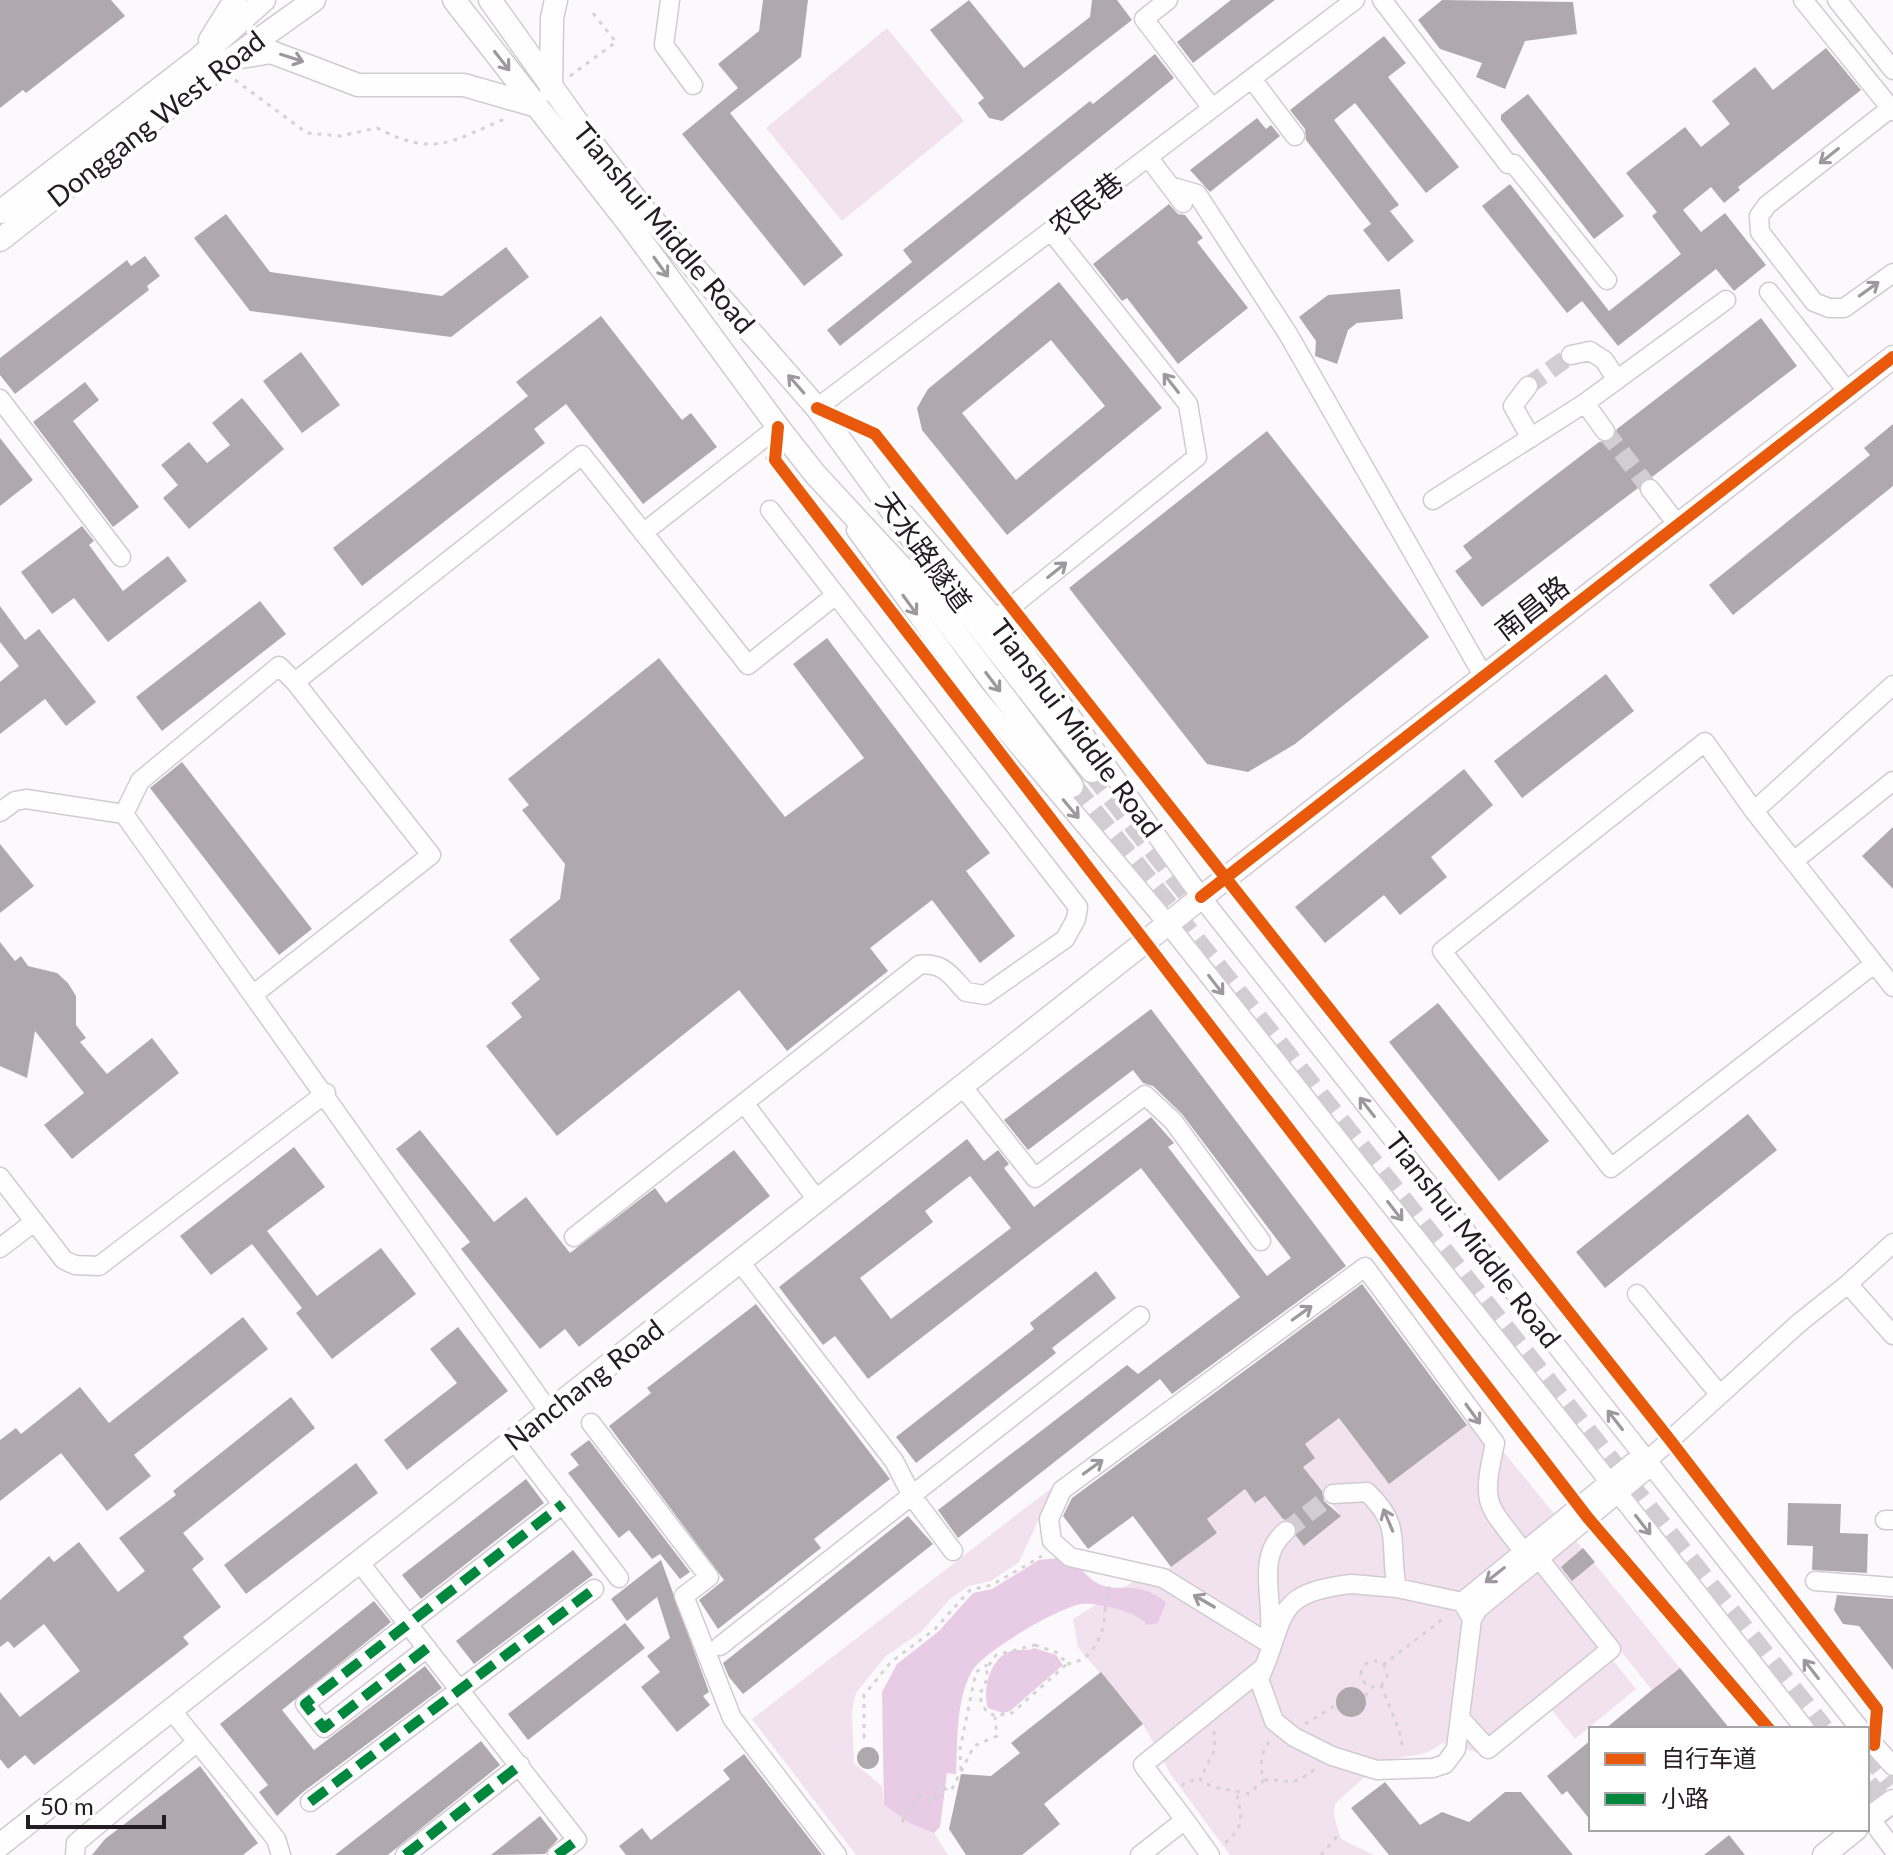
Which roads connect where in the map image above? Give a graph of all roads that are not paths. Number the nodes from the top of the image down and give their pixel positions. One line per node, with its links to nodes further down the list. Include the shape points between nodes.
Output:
1 (235, 0): 14 (main road)
2 (264, 0): 14 (main road, Donggang West Road)
3 (314, 0): 15 (main road, Donggang West Road)
4 (454, 0): 19 (main road, Tianshui Middle Road, one-way to 19)
5 (490, 0): 19 (main road, Tianshui Middle Road)
6 (556, 0): 19 (main road)
7 (670, 0): 18 (street, via 664,45)
8 (1168, 0): 13 (street)
9 (1355, 0): 17 (street, 农民巷)
10 (1382, 0): 30 (street, via 1508,164 1514,164)
11 (1803, 0): 21 (street)
12 (1837, 0): 16 (street)
13 (1147, 7): 20 (street, via 1144,19)
14 (198, 59): 26 (main road, Donggang West Road)
15 (219, 68): 19 (main road, one-way to 19, via 243,55 271,52 358,85 464,85); 28 (main road, Donggang West Road)
16 (1893, 70)
17 (1252, 79): 20 (street, 农民巷); 22 (street)
18 (693, 85)
19 (544, 98): 40 (main road, Tianshui Middle Road, one-way to 19); 41 (main road, Tianshui Middle Road, one-way to 41)
20 (1212, 108): 23 (street, 农民巷)
21 (1892, 109): 29 (street, one-way to 29, via 1759,216 1760,232 1814,302 1844,308)
22 (1295, 136)
23 (1148, 157): 24 (street); 27 (street, 农民巷)
24 (1170, 186): 25 (street); 54 (street, via 1197,194 1288,334)
25 (1183, 203)
26 (0, 212)
27 (1051, 231): 40 (street, 农民巷); 53 (street, one-way to 27, via 1197,457 1188,404)
28 (0, 240)
29 (1893, 273)
30 (1607, 280)
31 (1769, 292): 37 (street)
32 (1726, 300): 35 (street)
33 (1571, 355): 35 (street, via 1590,351 1604,360)
34 (1893, 357): 37 (main road, 南昌路)
35 (1617, 380): 39 (street)
36 (1528, 386): 43 (street, via 1513,406)
37 (1848, 392): 49 (main road, 南昌路)
38 (0, 399): 51 (street)
39 (1585, 403): 42 (street); 43 (street)
40 (817, 408): 44 (main road, Tianshui Middle Road)
41 (778, 427): 45 (main road, Tianshui Middle Road); 50 (street)
42 (1605, 431)
43 (1531, 438): 47 (street)
44 (846, 445): 53 (street, Tianshui Middle Road); 57 (main road, 天水路隧道, via 943,581)
45 (805, 480): 59 (main road, 天水路隧道, one-way to 59, via 926,594); 65 (street, Tianshui Middle Road, one-way to 65, via 973,692)
46 (1650, 489): 49 (street)
47 (1433, 500)
48 (770, 510): 52 (street)
49 (1678, 525): 54 (main road, 南昌路)
50 (643, 533): 52 (street, via 748,665); 55 (street, via 582,455)
51 (121, 557)
52 (836, 595): 71 (street, via 1078,907 1076,919 1065,939 985,995 966,992 937,965 919,965)
53 (996, 619): 64 (street, Tianshui Middle Road)
54 (1484, 677): 64 (main road, 南昌路)
55 (295, 682): 62 (street, via 279,666 140,781); 68 (street, via 431,855)
56 (1893, 685): 60 (street)
57 (1092, 771)
58 (1893, 781): 63 (street)
59 (1072, 786)
60 (1754, 811): 63 (street); 66 (street, via 1705,742 1442,951 1611,1168)
61 (0, 812): 62 (street, via 26,799)
62 (124, 814): 68 (street)
63 (1795, 860): 66 (street)
64 (1201, 897): 65 (main road, 南昌路); 88 (street, Tianshui Middle Road, one-way to 64)
65 (1168, 924): 69 (main road, Nanchang Road); 89 (street, Tianshui Middle Road, one-way to 89)
66 (1874, 964): 67 (street)
67 (1893, 987)
68 (254, 994): 70 (street)
69 (962, 1086): 73 (main road, Nanchang Road); 76 (street, via 1035,1178 1145,1095 1173,1121)
70 (326, 1093): 74 (street, via 99,1266 64,1260); 85 (street)
71 (744, 1103): 73 (street); 75 (street)
72 (0, 1177): 74 (street)
73 (818, 1201): 79 (main road, Nanchang Road)
74 (34, 1222): 78 (street)
75 (574, 1237)
76 (1261, 1241)
77 (1893, 1243): 80 (street)
78 (0, 1248)
79 (740, 1262): 85 (main road, Nanchang Road); 91 (street, via 894,1461)
80 (1848, 1284): 83 (street); 84 (street)
81 (1637, 1294): 84 (street)
82 (1140, 1316): 91 (street)
83 (1893, 1335)
84 (1720, 1395): 88 (street)
85 (550, 1413): 87 (main road, Nanchang Road)
86 (591, 1423): 131 (street, via 709,1577 684,1596 732,1718)
87 (514, 1441): 92 (street); 96 (main road, Nanchang Road)
88 (1647, 1461): 89 (street); 113 (street, Tianshui Middle Road, one-way to 88)
89 (1614, 1488): 95 (street); 112 (street, Tianshui Middle Road, one-way to 112)
90 (1333, 1494): 100 (street, one-way to 90, via 1395,1539 1383,1508 1367,1492)
91 (912, 1496): 94 (street); 106 (street)
92 (563, 1504): 97 (street); 104 (street)
93 (1286, 1531): 105 (street, via 1272,1543 1267,1563)
94 (953, 1551)
95 (1532, 1556): 102 (street, one-way to 102); 103 (street); 105 (street, one-way to 95, via 1163,1578 1070,1557 1052,1541 1049,1519 1062,1490 1365,1267 1495,1443 1485,1489 1491,1508); 111 (street, via 1611,1649 1488,1749)
96 (360, 1563): 104 (street); 110 (main road, Nanchang Road)
97 (619, 1578)
98 (1815, 1581): 99 (street)
99 (1893, 1587)
100 (1397, 1588): 102 (street); 105 (street, via 1339,1585 1299,1597 1284,1609)
101 (594, 1589): 109 (street)
102 (1462, 1602): 103 (street)
103 (1472, 1619): 111 (street)
104 (409, 1624): 107 (street); 107 (street, via 305,1704 324,1728)
105 (1270, 1644): 108 (street)
106 (720, 1646)
107 (427, 1648): 109 (street)
108 (1265, 1666): 111 (street, via 1259,1679 1274,1721 1332,1756 1377,1770 1445,1764 1456,1749); 121 (street, via 1143,1765)
109 (460, 1689): 116 (street); 119 (street)
110 (172, 1711): 115 (street); 124 (main road, Nanchang Road)
111 (1460, 1718)
112 (1803, 1727)
113 (1858, 1727)
114 (1869, 1739): 117 (street)
115 (197, 1742): 127 (street, via 76,1843); 128 (street, via 276,1839)
116 (520, 1765): 129 (street); 130 (street, via 577,1840)
117 (1893, 1766)
118 (1893, 1801): 120 (main road)
119 (310, 1802)
120 (1869, 1817)
121 (1185, 1820): 126 (street); 132 (street)
122 (1869, 1824): 125 (street)
123 (1852, 1831): 133 (main road)
124 (0, 1845)
125 (1893, 1849)
126 (1216, 1850)
127 (75, 1855)
128 (281, 1855)
129 (405, 1855)
130 (557, 1855)
131 (837, 1855)
132 (1140, 1855)
133 (1824, 1855)

